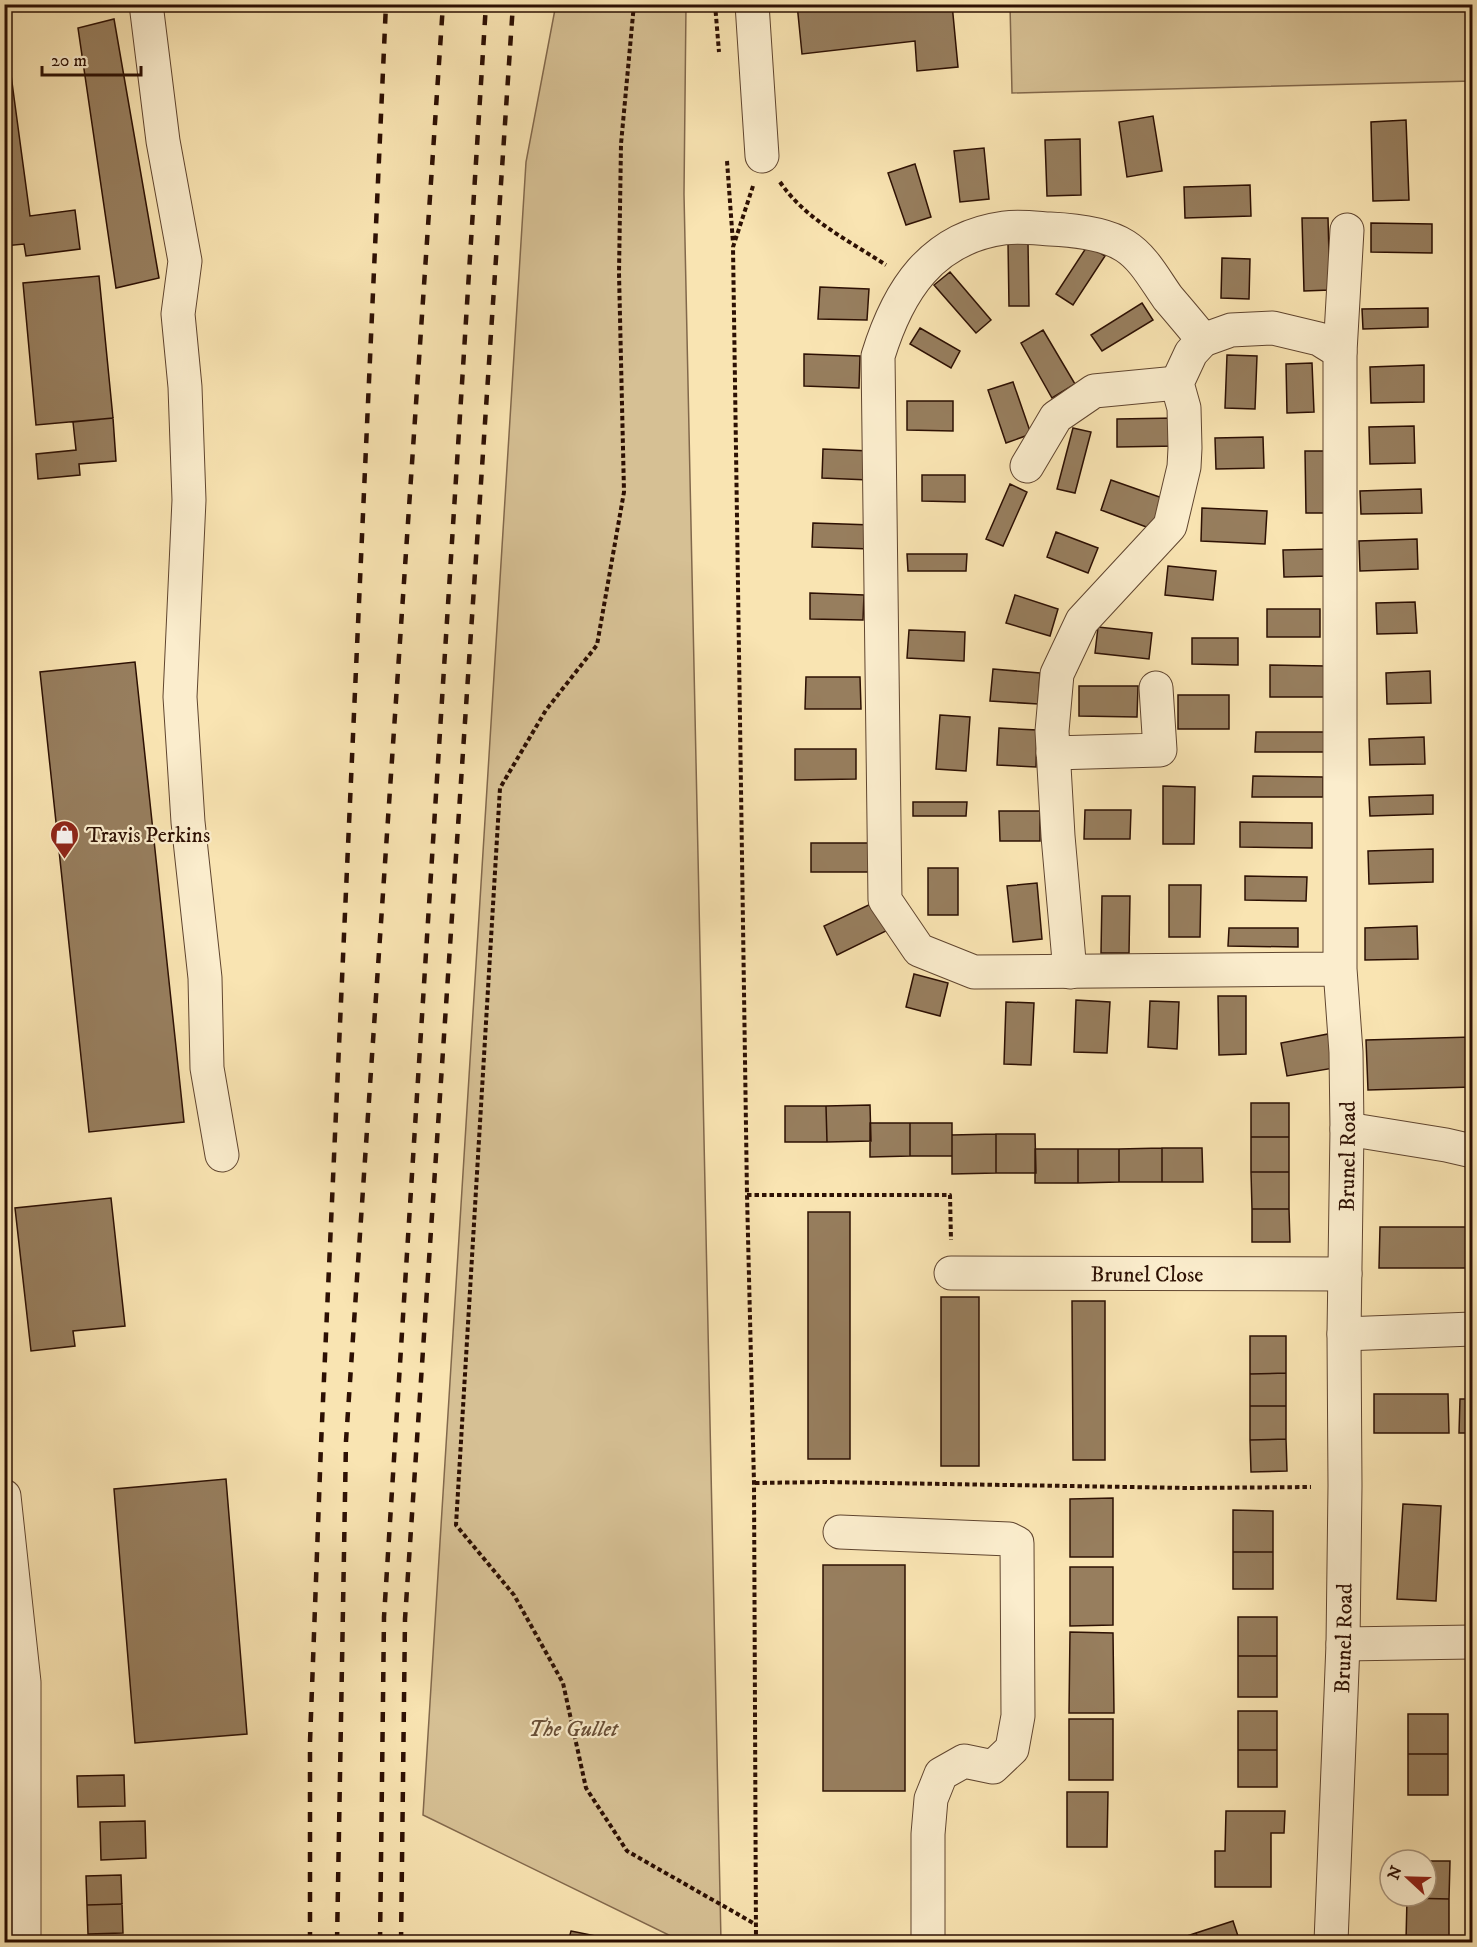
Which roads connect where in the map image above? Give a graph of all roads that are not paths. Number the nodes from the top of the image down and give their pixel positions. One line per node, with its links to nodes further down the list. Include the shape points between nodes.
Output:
1 (146, 4): 15 (street, via 163,141 185,261 178,314 189,500 180,697 188,822 205,978 207,1068)
2 (752, 4): 3 (street)
3 (762, 156)
4 (1347, 230): 6 (street, Brunel Road)
5 (1203, 340): 6 (street, via 1231,330 1273,328 1319,339); 7 (street, via 1191,353); 12 (street, via 1148,268 1124,245 1092,233 1005,228 978,233 937,255 912,282 888,325 878,356 885,900 919,950 974,972)
6 (1340, 352): 11 (street, Brunel Road)
7 (1177, 383): 8 (street, via 1094,392 1056,417); 10 (street, via 1184,408 1185,448 1170,526 1082,621 1057,674)
8 (1027, 466)
9 (1156, 688): 10 (street, via 1160,750)
10 (1053, 753): 12 (street)
11 (1340, 969): 12 (street); 13 (street, Brunel Road)
12 (1070, 972)
13 (1347, 1129): 14 (street); 17 (street, Brunel Road)
14 (1473, 1151)
15 (222, 1155)
16 (951, 1273): 17 (street, Brunel Close)
17 (1345, 1274): 19 (street, Brunel Road)
18 (1473, 1329): 19 (street)
19 (1344, 1334): 23 (street, Brunel Road)
20 (4, 1496): 24 (street, via 24,1682)
21 (840, 1532): 25 (street, via 1009,1539 1017,1543 1018,1716 1012,1749 993,1767 964,1761 941,1774 931,1799 928,1834)
22 (1473, 1642): 23 (street)
23 (1342, 1644): 26 (street, Brunel Road)
24 (24, 1942)
25 (928, 1942)
26 (1331, 1942)

